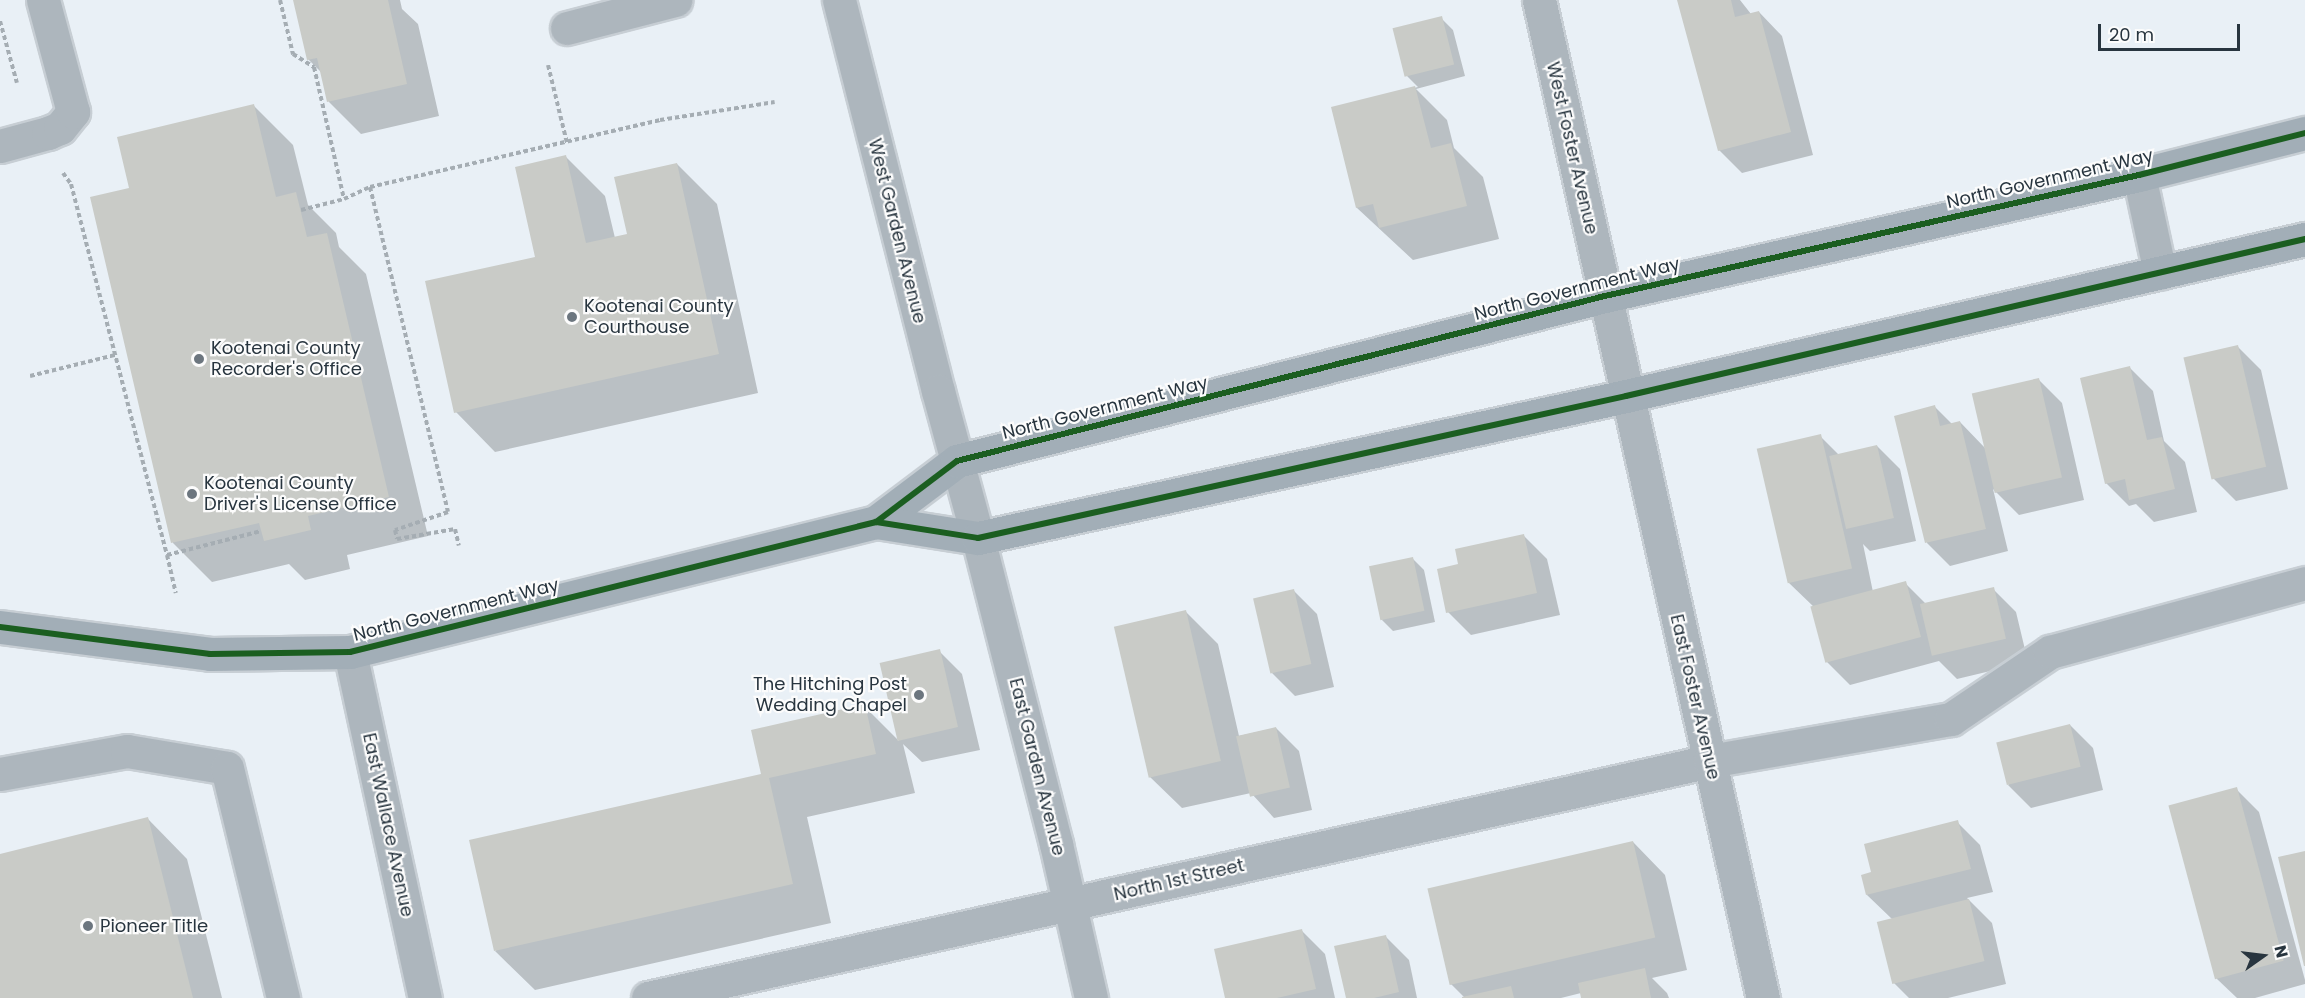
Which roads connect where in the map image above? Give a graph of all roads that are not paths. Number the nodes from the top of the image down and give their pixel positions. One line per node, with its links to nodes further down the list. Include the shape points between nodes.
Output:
1 (43, 0): 7 (street, via 73,112 60,128 48,134)
2 (675, 0): 5 (street)
3 (839, 0): 13 (street, West Garden Avenue)
4 (1539, 0): 11 (street, West Foster Avenue)
5 (567, 28)
6 (2305, 133): 8 (main road, North Government Way)
7 (0, 146)
8 (2139, 175): 10 (street, North Government Way); 11 (main road, North Government Way)
9 (2305, 239): 10 (main road, North Government Way)
10 (2160, 273): 12 (main road, North Government Way)
11 (1605, 296): 12 (street, North Government Way); 13 (main road, North Government Way)
12 (1626, 396): 15 (main road, North Government Way); 19 (street, East Foster Avenue)
13 (957, 461): 14 (main road, North Government Way); 15 (street, West Garden Avenue)
14 (876, 522): 15 (main road, North Government Way); 18 (main road, North Government Way)
15 (978, 538): 21 (street, East Garden Avenue)
16 (2305, 584): 19 (street, North 1st Street, via 2050,652 1951,719)
17 (0, 627): 18 (main road, North Government Way, via 210,654)
18 (350, 652): 24 (street, East Wallace Avenue)
19 (1710, 761): 21 (street, North 1st Street); 27 (street, East Foster Avenue)
20 (0, 774): 23 (street, via 127,751 227,768)
21 (1071, 905): 22 (street, North 1st Street); 26 (street, East Garden Avenue)
22 (769, 985): 25 (street, North 1st Street)
23 (283, 998)
24 (425, 998)
25 (648, 998)
26 (1091, 998)
27 (1764, 998)

